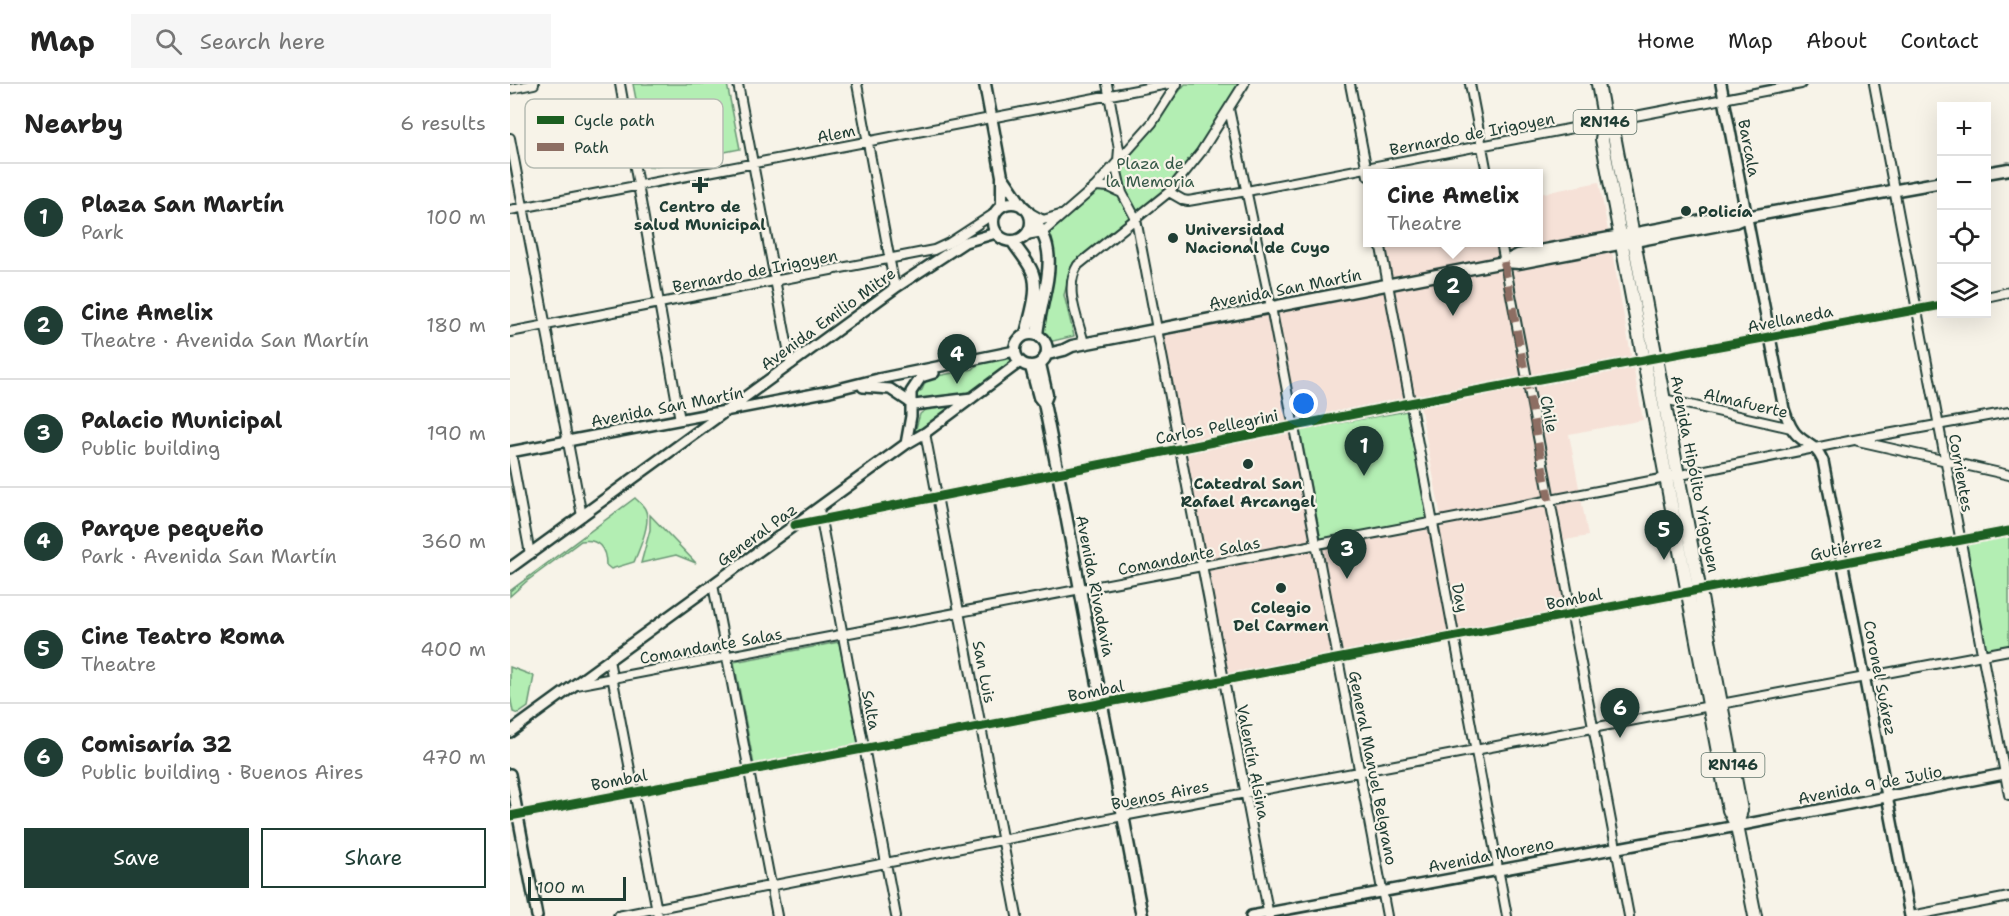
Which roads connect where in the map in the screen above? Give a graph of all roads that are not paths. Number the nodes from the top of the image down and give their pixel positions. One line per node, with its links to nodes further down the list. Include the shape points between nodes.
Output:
1 (534, 84): 16 (street)
2 (620, 84): 19 (street)
3 (738, 84): 27 (street)
4 (858, 84): 24 (street)
5 (985, 84): 21 (main road)
6 (1107, 84): 17 (street)
7 (1167, 84): 17 (street, Alem)
8 (1177, 84): 26 (street, via 1152,123)
9 (1244, 84): 20 (street)
10 (1350, 84): 28 (street)
11 (1470, 84): 25 (street)
12 (1598, 84): 22 (highway, RN146)
13 (1721, 84): 18 (street, Barcala)
14 (1801, 84): 18 (street, Bernardo de Irigoyen)
15 (1874, 84): 38 (street, Corrientes)
16 (510, 89)
17 (1109, 96): 21 (street, Alem); 26 (street)
18 (1724, 98): 22 (street, Bernardo de Irigoyen); 46 (street, Barcala)
19 (623, 99)
20 (1229, 109): 37 (street, General Manuel Belgrano); 39 (street)
21 (991, 118): 24 (street, Alem); 33 (main road)
22 (1605, 122): 25 (street, Bernardo de Irigoyen); 51 (highway, RN146, via 1614,135)
23 (510, 138): 41 (street)
24 (868, 142): 27 (street, Alem); 55 (street)
25 (1482, 147): 28 (street, Bernardo de Irigoyen); 30 (street)
26 (1119, 162): 36 (street); 40 (street)
27 (753, 164): 35 (street, Alem); 57 (street)
28 (1366, 167): 37 (street, Bernardo de Irigoyen)
29 (635, 168): 35 (street)
30 (1486, 169)
31 (2009, 169): 32 (main road)
32 (1991, 172)
33 (1002, 176): 42 (main road); 44 (main road)
34 (1937, 183): 38 (main road, Avenida San Martín)
35 (638, 186): 41 (street, Alem); 62 (street)
36 (1096, 186): 40 (street); 45 (street)
37 (1247, 191): 39 (street, Bernardo de Irigoyen, via 1188,201); 64 (street, General Manuel Belgrano)
38 (1894, 191): 46 (main road, Avenida San Martín); 65 (street, Corrientes)
39 (1169, 192): 47 (street)
40 (1122, 193): 47 (street, Valentín Alsina)
41 (523, 208): 43 (street, Alem); 66 (street)
42 (998, 209): 44 (main road, via 1013,203); 49 (main road, via 992,223); 55 (street, Bernardo de Irigoyen, via 942,247)
43 (510, 210)
44 (1027, 211): 45 (street, via 1043,220); 48 (main road); 50 (main road, via 1030,226)
45 (1064, 214): 48 (street)
46 (1746, 217): 51 (main road, Avenida San Martín, via 1734,215); 70 (street)
47 (1136, 219): 67 (street, Valentín Alsina); 71 (street, via 1074,272 1071,292)
48 (1043, 232): 50 (street); 69 (main road, via 1048,269)
49 (996, 233): 52 (main road); 59 (street, Avenida Emilio Mitre, via 965,242)
50 (1026, 235): 52 (main road)
51 (1627, 239): 56 (main road, Avenida San Martín, via 1518,255); 75 (highway, Avenida Hipólito Yrigoyen / RN146)
52 (1012, 241): 69 (main road, via 1034,278)
53 (1381, 247): 58 (street, Day)
54 (1502, 247): 56 (street, Chile)
55 (890, 259): 57 (street, Bernardo de Irigoyen); 59 (street)
56 (1504, 262): 58 (main road, Avenida San Martín); 78 (street, Chile)
57 (775, 281): 62 (street, Bernardo de Irigoyen); 76 (street)
58 (1388, 285): 64 (main road, Avenida San Martín); 82 (street, Day)
59 (895, 288): 76 (street, Avenida Emilio Mitre)
60 (2009, 292): 61 (street)
61 (1991, 296)
62 (660, 304): 66 (street, Bernardo de Irigoyen); 86 (street)
63 (1937, 306): 65 (street, Avellaneda)
64 (1271, 307): 67 (main road, Avenida San Martín); 88 (street, General Manuel Belgrano)
65 (1916, 310): 70 (street, Avellaneda); 87 (street, Corrientes)
66 (546, 325): 68 (street, Bernardo de Irigoyen); 92 (street)
67 (1157, 329): 71 (main road, Avenida San Martín); 95 (street, Valentín Alsina)
68 (510, 332)
69 (1032, 334): 72 (main road, via 1045,341); 73 (main road, via 1018,341)
70 (1770, 337): 75 (street, Avellaneda); 89 (street)
71 (1084, 343): 72 (main road, Avenida San Martín, via 1064,350)
72 (1047, 350): 77 (main road)
73 (1017, 356): 74 (street, Avenida San Martín); 77 (main road); 80 (street, General Paz)
74 (975, 359): 79 (street, Avenida San Martín); 83 (street, via 966,367 921,377 911,392)
75 (1650, 360): 78 (street, Carlos Pellegrini); 81 (highway, Avenida Hipólito Yrigoyen / RN146); 100 (highway, Avenida Hipólito Yrigoyen / RN146)
76 (791, 364): 84 (street, Avenida Emilio Mitre)
77 (1036, 365): 98 (main road, Avenida Rivadavia, via 1047,395 1044,403)
78 (1527, 382): 82 (street, Carlos Pellegrini); 102 (street, Chile)
79 (830, 391): 83 (street, Avenida San Martín, via 890,389); 84 (street, Avenida San Martín)
80 (973, 398): 83 (street); 90 (street, General Paz)
81 (1664, 399): 89 (street, Almafuerte); 100 (highway, Avenida Hipólito Yrigoyen / RN146)
82 (1410, 403): 88 (street, Carlos Pellegrini); 106 (street, Day)
83 (910, 404): 93 (street)
84 (726, 411): 86 (street, Avenida San Martín); 104 (street, Avenida Emilio Mitre)
85 (2009, 412): 87 (street, Comandante Salas)
86 (680, 420): 92 (street, Avenida San Martín)
87 (1939, 424): 91 (street, Comandante Salas); 97 (street, Corrientes)
88 (1294, 426): 95 (street, Carlos Pellegrini); 110 (street, General Manuel Belgrano)
89 (1791, 428): 94 (street, Almafuerte)
90 (925, 433): 93 (street, General Paz); 101 (street, San Luis)
91 (1854, 440): 94 (street, Comandante Salas); 97 (street)
92 (568, 441): 96 (street, Avenida San Martín); 104 (street)
93 (906, 444): 103 (street, General Paz)
94 (1815, 447): 100 (street, Comandante Salas); 112 (street, Coronel Suárez, via 1822,460)
95 (1180, 449): 98 (street, Carlos Pellegrini); 113 (street, Valentín Alsina)
96 (510, 452): 111 (street)
97 (1946, 461): 99 (street); 109 (street, Corrientes)
98 (1058, 473): 101 (street, Carlos Pellegrini); 116 (main road, Avenida Rivadavia)
99 (2009, 475)
100 (1672, 477): 102 (street, Comandante Salas); 117 (highway, Avenida Hipólito Yrigoyen / RN146)
101 (936, 498): 105 (street, Carlos Pellegrini); 118 (street, San Luis)
102 (1550, 500): 106 (street, Comandante Salas); 119 (street, Chile)
103 (819, 509): 105 (street, Salta); 107 (street, General Paz)
104 (582, 516): 111 (street, Avenida Emilio Mitre)
105 (821, 520): 107 (street, Carlos Pellegrini); 120 (street, Salta)
106 (1432, 523): 110 (street, Comandante Salas); 121 (street, Day)
107 (795, 525): 115 (street, General Paz)
108 (2009, 531): 109 (street, Gutiérrez)
109 (1960, 541): 112 (street, Gutiérrez); 123 (street, Corrientes)
110 (1316, 545): 113 (street, Comandante Salas); 126 (street, General Manuel Belgrano)
111 (530, 554): 114 (street, Avenida Emilio Mitre)
112 (1842, 563): 117 (street, Gutiérrez); 128 (street, Coronel Suárez)
113 (1202, 567): 116 (street, Comandante Salas); 129 (street, Valentín Alsina)
114 (510, 568)
115 (713, 585): 124 (street); 125 (street, General Paz)
116 (1080, 590): 118 (street, Comandante Salas); 131 (main road, Avenida Rivadavia)
117 (1694, 592): 119 (street, Bombal); 132 (highway, Avenida Hipólito Yrigoyen / RN146)
118 (959, 613): 120 (street, Comandante Salas); 133 (street, San Luis)
119 (1572, 615): 121 (street, Bombal); 134 (street, Chile)
120 (843, 635): 124 (street, Comandante Salas); 136 (street, Salta)
121 (1454, 637): 126 (street, Bombal); 137 (street, Day)
122 (2009, 650): 123 (street, Buenos Aires)
123 (1982, 655): 128 (street, Buenos Aires); 141 (street, Corrientes)
124 (727, 657): 127 (street, Comandante Salas); 138 (street)
125 (609, 660): 127 (street); 130 (street, General Paz)
126 (1338, 660): 129 (street, Bombal); 139 (street, General Manuel Belgrano)
127 (613, 677): 130 (street, Comandante Salas); 142 (street)
128 (1864, 677): 132 (street, Buenos Aires); 145 (street, Coronel Suárez)
129 (1224, 681): 131 (street, Bombal); 143 (street, Valentín Alsina)
130 (575, 685): 135 (street, General Paz)
131 (1102, 705): 133 (street, Bombal); 147 (main road, Avenida Rivadavia)
132 (1715, 706): 134 (street, Buenos Aires); 148 (highway, Avenida Hipólito Yrigoyen / RN146, via 1729,810)
133 (981, 728): 136 (street, Bombal); 149 (street, San Luis)
134 (1593, 729): 137 (street, Buenos Aires); 150 (street, Chile)
135 (510, 732)
136 (864, 750): 138 (street, Bombal); 151 (street, Salta)
137 (1475, 751): 139 (street, Buenos Aires); 152 (street, Day)
138 (748, 771): 142 (street, Bombal); 153 (street)
139 (1360, 772): 143 (street, Buenos Aires); 154 (street, General Manuel Belgrano)
140 (510, 774): 146 (street)
141 (2007, 774): 144 (street, Corrientes); 145 (street, Avenida 9 de Julio)
142 (634, 792): 146 (street, Bombal); 156 (street)
143 (1244, 793): 147 (street, Buenos Aires); 157 (street, Valentín Alsina)
144 (2009, 795)
145 (1887, 796): 148 (street, Avenida 9 de Julio); 169 (street, Coronel Suárez)
146 (514, 815): 158 (street)
147 (1123, 816): 149 (street, Buenos Aires); 163 (main road, Avenida Rivadavia)
148 (1737, 826): 150 (street, Avenida Moreno); 168 (highway, Avenida Hipólito Yrigoyen / RN146)
149 (1003, 839): 151 (street, Buenos Aires); 162 (street, San Luis)
150 (1617, 847): 152 (street, Avenida Moreno); 167 (street, Chile)
151 (886, 864): 153 (street, Buenos Aires); 161 (street, Salta)
152 (1498, 869): 154 (street, Avenida Moreno); 166 (street, Day)
153 (771, 886): 156 (street, Buenos Aires); 160 (street)
154 (1382, 891): 157 (street, Avenida Moreno); 165 (street, General Manuel Belgrano)
155 (2009, 897): 169 (street)
156 (657, 912): 159 (street, Buenos Aires)
157 (1268, 914): 164 (street, Avenida Moreno)
158 (537, 916)
159 (618, 916)
160 (777, 916)
161 (896, 916)
162 (1017, 916)
163 (1142, 916)
164 (1251, 916)
165 (1387, 916)
166 (1507, 916)
167 (1629, 916)
168 (1755, 916)
169 (1910, 916)

